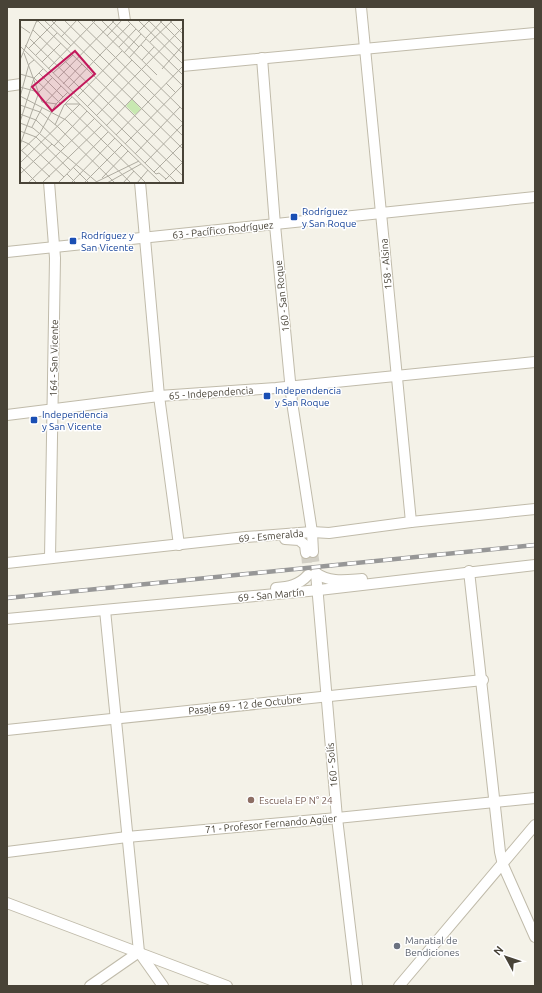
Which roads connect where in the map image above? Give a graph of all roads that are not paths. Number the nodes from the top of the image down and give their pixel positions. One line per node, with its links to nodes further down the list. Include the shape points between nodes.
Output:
1 (123, 7): 3 (street)
2 (361, 7): 5 (street, 158 - Alsina)
3 (125, 20)
4 (535, 33): 5 (street)
5 (366, 49): 6 (street); 13 (street, 158 - Alsina)
6 (262, 58): 7 (street); 14 (street, 160 - San Roque)
7 (183, 66)
8 (20, 84): 9 (street)
9 (7, 86)
10 (49, 183): 16 (street, 164 - San Vicente)
11 (140, 183): 15 (street)
12 (535, 198): 13 (street, 63 - Pacífico Rodríguez)
13 (381, 212): 14 (street, 63 - Pacífico Rodríguez); 19 (street, 158 - Alsina)
14 (275, 225): 15 (street, 63 - Pacífico Rodríguez); 20 (street, 160 - San Roque)
15 (145, 238): 16 (street, 63 - Pacífico Rodríguez); 21 (street)
16 (55, 248): 17 (street, 63 - Pacífico Rodríguez); 22 (street, 164 - San Vicente)
17 (7, 252)
18 (535, 362): 19 (street, 65 - Independencia)
19 (396, 374): 20 (street, 65 - Independencia); 25 (street, 158 - Alsina)
20 (291, 386): 21 (street, 65 - Independencia); 26 (street, 160 - San Roque)
21 (160, 396): 22 (street, 65 - Independencia); 28 (street)
22 (53, 410): 23 (street, 65 - Independencia); 29 (street, 164 - San Vicente)
23 (7, 415)
24 (535, 509): 25 (street, 69 - Esmeralda)
25 (411, 522): 26 (street, 69 - Esmeralda, via 329,533)
26 (312, 532): 27 (street, 69 - Esmeralda); 27 (street, 160 - San Roque, via 310,553 299,540 259,542)
27 (246, 537): 28 (street, 69 - Esmeralda)
28 (179, 545): 29 (street, 69 - Esmeralda)
29 (50, 558): 30 (street, 69 - Esmeralda)
30 (7, 563)
31 (535, 565): 32 (street, 69 - San Martín)
32 (469, 571): 34 (street, 69 - San Martín); 39 (street)
33 (312, 574): 34 (street, via 328,580 374,577); 35 (street, 160 - Solís); 36 (street, via 288,587 262,590)
34 (385, 582): 35 (street, 69 - San Martín)
35 (319, 590): 36 (street, 69 - San Martín); 40 (street, 160 - Solís)
36 (247, 597): 37 (street, 69 - San Martín)
37 (105, 610): 38 (street, 69 - San Martín); 41 (street)
38 (7, 619)
39 (483, 680): 40 (street, Pasaje 69 - 12 de Octubre); 44 (street)
40 (326, 697): 41 (street, Pasaje 69 - 12 de Octubre); 45 (street, 160 - Solís)
41 (117, 718): 42 (street, Pasaje 69 - 12 de Octubre); 47 (street)
42 (7, 730)
43 (535, 798): 44 (street, 71 - Profesor Fernando Agüer)
44 (496, 801): 45 (street, 71 - Profesor Fernando Agüer); 49 (street)
45 (337, 818): 47 (street, 71 - Profesor Fernando Agüer); 56 (street, 160 - Solís)
46 (535, 825): 49 (street)
47 (127, 837): 48 (street, 71 - Profesor Fernando Agüer); 52 (street)
48 (7, 852)
49 (503, 865): 51 (street); 57 (street)
50 (7, 903): 52 (street)
51 (535, 937)
52 (139, 952): 53 (street); 54 (street); 55 (street)
53 (90, 986)
54 (163, 986)
55 (228, 986)
56 (357, 986)
57 (400, 986)

